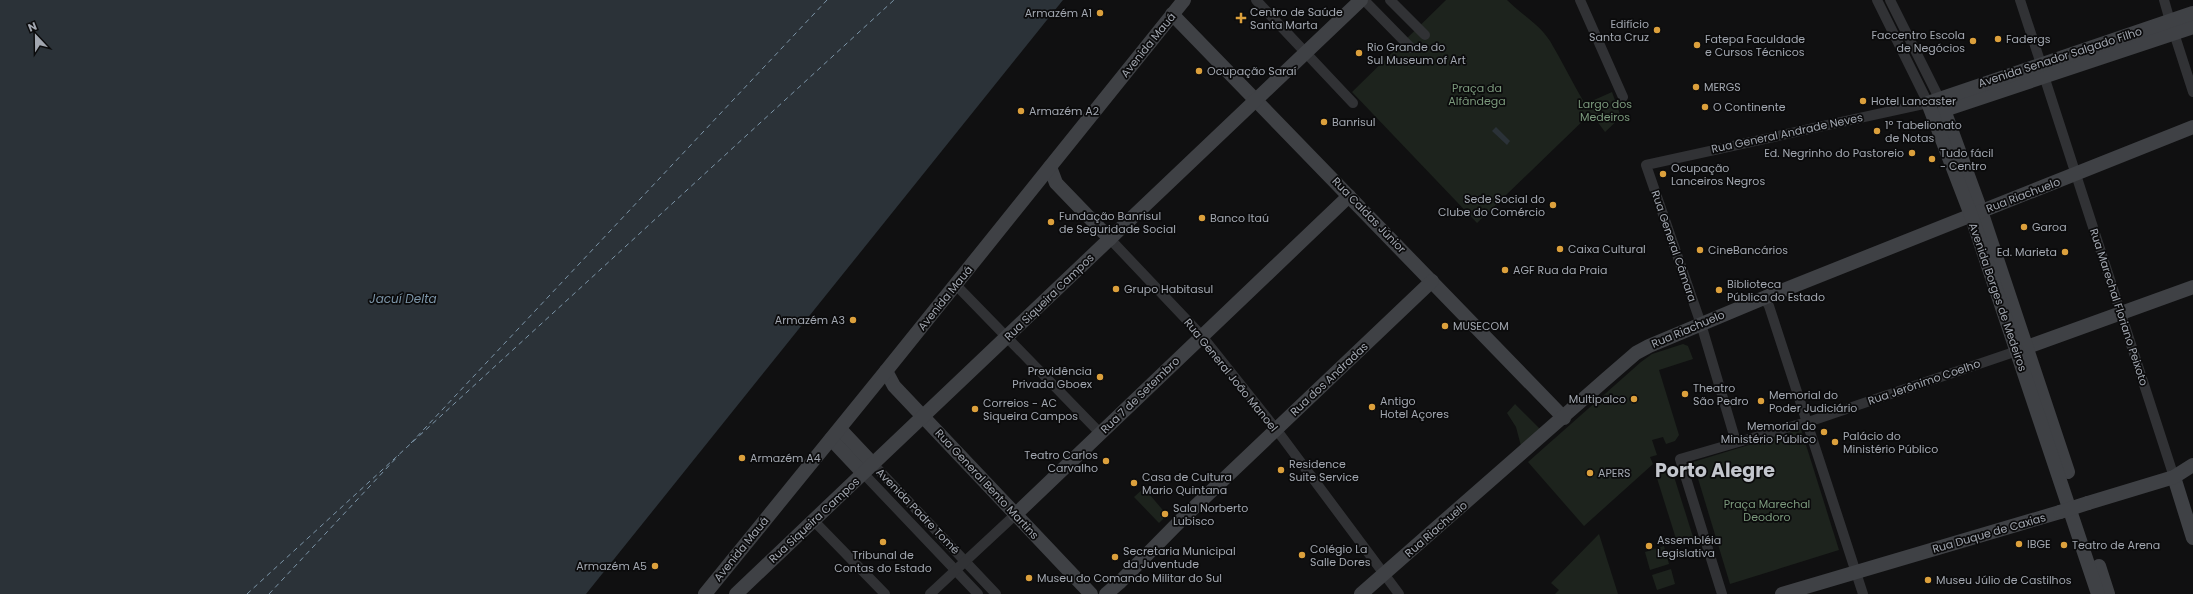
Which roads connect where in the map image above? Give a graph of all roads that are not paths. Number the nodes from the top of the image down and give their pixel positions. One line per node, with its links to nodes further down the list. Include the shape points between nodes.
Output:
1 (1184, 0): 12 (street, Avenida Mauá)
2 (1256, 0): 20 (street)
3 (1361, 0): 20 (street, Rua Siqueira Campos)
4 (1364, 0): 13 (street)
5 (1580, 0): 23 (street)
6 (2020, 0): 21 (street, Rua Marechal Floriano Peixoto)
7 (2164, 0): 15 (street)
8 (1891, 1): 10 (street, Avenida Borges de Medeiros); 26 (street, Avenida Borges de Medeiros)
9 (1392, 2): 13 (street); 14 (street)
10 (1879, 4): 26 (street, Avenida Borges de Medeiros)
11 (2193, 13): 15 (street, Avenida Senador Salgado Filho)
12 (1172, 14): 24 (street, Rua Caldas Júnior); 29 (street, Avenida Mauá)
13 (1380, 17): 17 (street)
14 (1409, 19): 17 (street); 18 (street)
15 (2172, 27): 16 (street, Avenida Senador Salgado Filho); 21 (street, Avenida Senador Salgado Filho); 22 (street)
16 (2193, 27)
17 (1395, 32): 19 (street)
18 (1425, 35)
19 (1411, 48)
20 (1306, 53): 24 (street, Rua Siqueira Campos); 25 (street)
21 (2042, 70): 26 (street, Avenida Senador Salgado Filho); 30 (street, Rua Marechal Floriano Peixoto)
22 (2193, 92)
23 (1623, 97)
24 (1256, 100): 31 (street, Rua Caldas Júnior); 33 (street, Rua Siqueira Campos)
25 (1353, 103)
26 (1937, 103): 28 (street, Rua General Andrade Neves); 32 (street, Avenida Borges de Medeiros)
27 (2193, 127): 30 (street, Rua Riachuelo)
28 (1646, 165): 39 (street, Rua General Câmara)
29 (1050, 167): 33 (street, Rua General João Manoel, via 1056,183); 35 (street, Avenida Mauá)
30 (2076, 174): 32 (street, Rua Riachuelo); 38 (street, Rua Marechal Floriano Peixoto)
31 (1349, 196): 34 (street, Rua Caldas Júnior); 40 (street, Rua 7 de Setembro)
32 (1976, 213): 37 (street, Rua Riachuelo); 42 (street, Avenida Borges de Medeiros)
33 (1110, 239): 40 (street, Rua General João Manoel); 41 (street, Rua Siqueira Campos)
34 (1432, 281): 45 (street, Rua Caldas Júnior); 47 (street, Rua dos Andradas)
35 (956, 284): 41 (street); 43 (street, Avenida Mauá)
36 (2193, 287): 38 (street, Rua Jerônimo Coelho)
37 (1760, 299): 39 (street, Rua Riachuelo); 46 (street, via 1766,301 1769,306)
38 (2121, 314): 42 (street, Rua Jerônimo Coelho); 53 (street, Rua Marechal Floriano Peixoto)
39 (1701, 324): 45 (street, Rua Riachuelo, via 1636,354); 50 (street, Rua General Câmara)
40 (1202, 336): 47 (street, Rua General João Manoel); 48 (street, Rua 7 de Setembro)
41 (1007, 337): 44 (street, Rua Siqueira Campos); 48 (street)
42 (2022, 349): 46 (street, Rua Jerônimo Coelho); 78 (street, Avenida Borges de Medeiros); 79 (street, Avenida Borges de Medeiros)
43 (886, 371): 44 (street, Rua General Bento Martins, via 892,383); 49 (street, Avenida Mauá)
44 (923, 416): 52 (street, Rua Siqueira Campos); 56 (street, Rua General Bento Martins)
45 (1564, 418): 64 (street, Rua Riachuelo)
46 (1808, 421): 50 (street); 63 (street)
47 (1276, 429): 64 (street, Rua General João Manoel); 72 (street, Rua dos Andradas)
48 (1100, 433): 56 (street, Rua 7 de Setembro)
49 (835, 434): 52 (street, Avenida Padre Tomé); 65 (street, Avenida Mauá)
50 (1736, 442): 75 (street, via 1680,459)
51 (2193, 465): 53 (street, Rua Duque de Caxias)
52 (868, 468): 54 (street, Avenida Padre Tomé); 55 (street, Avenida Padre Tomé); 58 (street, Rua Siqueira Campos)
53 (2174, 477): 60 (street, Rua Marechal Floriano Peixoto); 63 (street, Rua Duque de Caxias, bridge)
54 (906, 498): 55 (street); 57 (street, Avenida Padre Tomé)
55 (897, 507): 59 (street, Avenida Padre Tomé)
56 (1015, 515): 61 (street, Rua 7 de Setembro); 71 (street, Rua General Bento Martins)
57 (926, 519): 59 (street); 61 (street, Avenida Padre Tomé)
58 (813, 520): 66 (street, Rua Siqueira Campos); 67 (street)
59 (916, 528): 62 (street, Avenida Padre Tomé)
60 (2193, 538)
61 (965, 560): 62 (street, Rua 7 de Setembro); 70 (street, Avenida Padre Tomé)
62 (956, 569): 68 (street, Rua 7 de Setembro); 69 (street, Avenida Padre Tomé)
63 (1856, 572): 76 (street, Rua Duque de Caxias); 77 (street)
64 (1384, 574): 73 (street, Rua Riachuelo); 74 (street, Rua General João Manoel)
65 (705, 594)
66 (736, 594)
67 (885, 594)
68 (930, 594)
69 (978, 594)
70 (996, 594)
71 (1091, 594)
72 (1106, 594)
73 (1361, 594)
74 (1399, 594)
75 (1722, 594)
76 (1782, 594)
77 (1862, 594)
78 (2098, 594)
79 (2108, 594)

